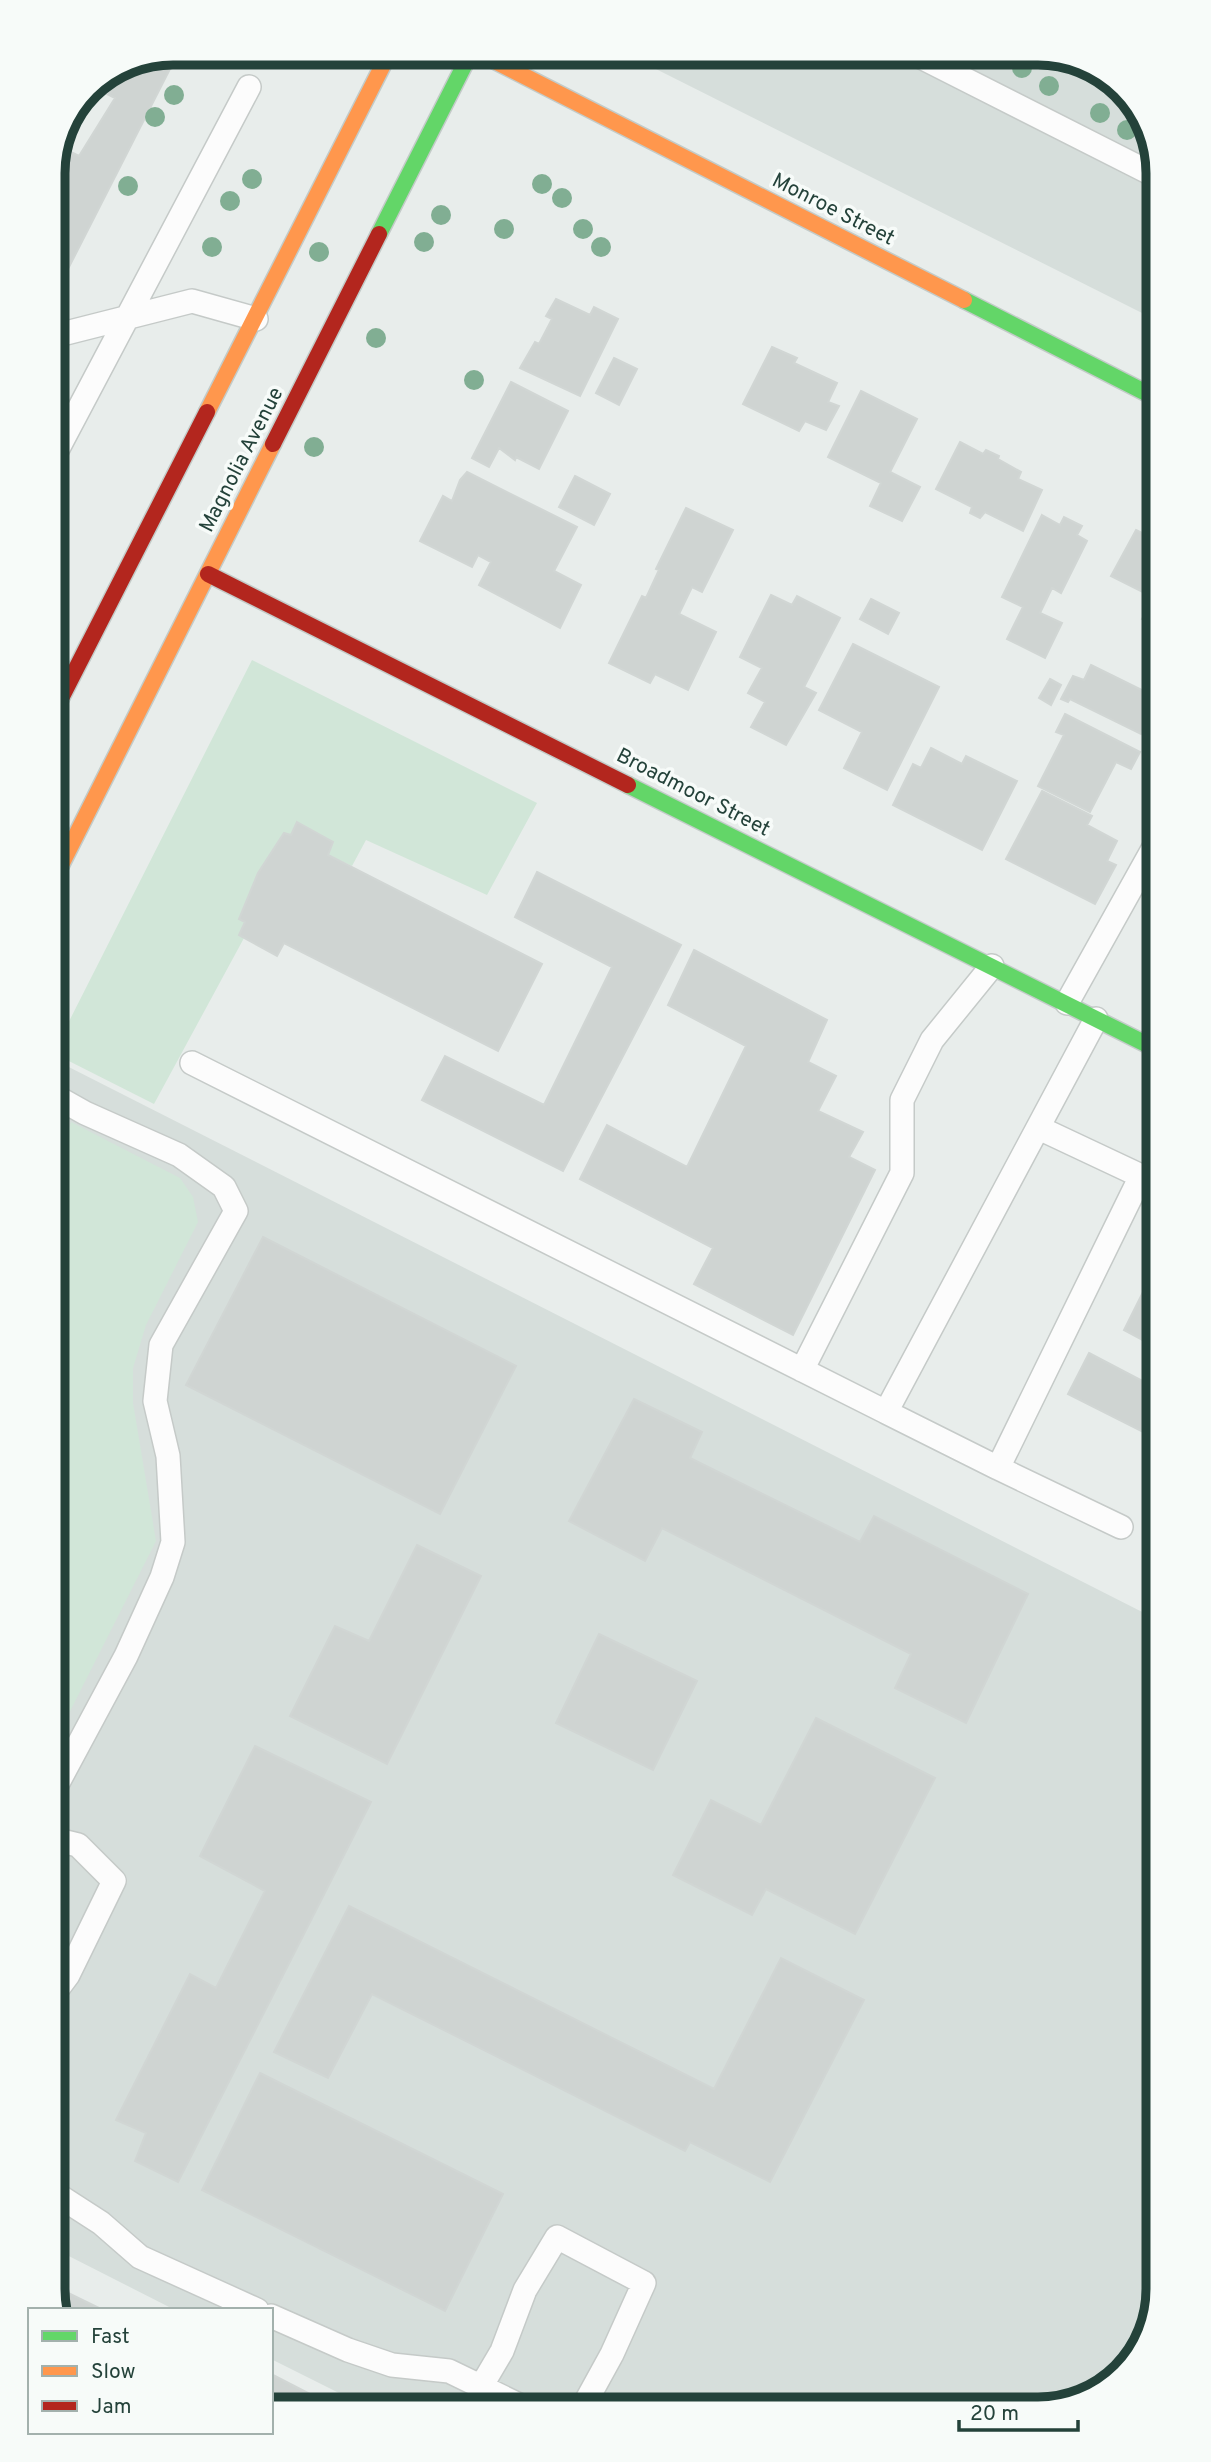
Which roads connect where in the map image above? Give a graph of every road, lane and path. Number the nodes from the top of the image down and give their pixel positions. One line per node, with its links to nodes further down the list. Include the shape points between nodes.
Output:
1 (383, 65): 7 (street)
2 (464, 65): 12 (street, Magnolia Avenue)
3 (503, 65): 10 (street, Monroe Street)
4 (937, 65): 6 (lane)
5 (249, 87): 8 (lane)
6 (1146, 171)
7 (256, 319): 8 (lane, via 192,301); 13 (street)
8 (126, 320): 9 (lane); 11 (lane)
9 (65, 332)
10 (1146, 393)
11 (65, 435)
12 (208, 574): 14 (street, Magnolia Avenue); 16 (street, Broadmoor Street)
13 (65, 677)
14 (65, 857)
15 (1146, 861): 17 (lane)
16 (992, 966): 17 (street, Broadmoor Street); 23 (lane, via 932,1040 902,1100 902,1173)
17 (1067, 1003): 18 (street, Broadmoor Street)
18 (1096, 1018): 19 (street, Broadmoor Street); 22 (lane)
19 (1146, 1044)
20 (192, 1063): 23 (lane)
21 (65, 1102): 27 (lane, via 179,1155 224,1187 236,1211 161,1345 155,1401 168,1456 173,1542 126,1657)
22 (1039, 1128): 24 (lane); 25 (lane, via 1141,1176)
23 (802, 1370): 24 (lane)
24 (886, 1412): 25 (lane)
25 (998, 1468): 26 (lane)
26 (1121, 1527)
27 (65, 1768)
28 (65, 1842): 29 (lane, via 78,1845 114,1881)
29 (65, 1979)
30 (65, 2200): 31 (lane, via 101,2222 140,2257)
31 (253, 2308)
32 (273, 2317): 33 (lane, via 392,2365 449,2371)
33 (482, 2385): 34 (lane); 35 (lane, via 502,2351 525,2290 557,2237 644,2283)
34 (505, 2397)
35 (588, 2397)

